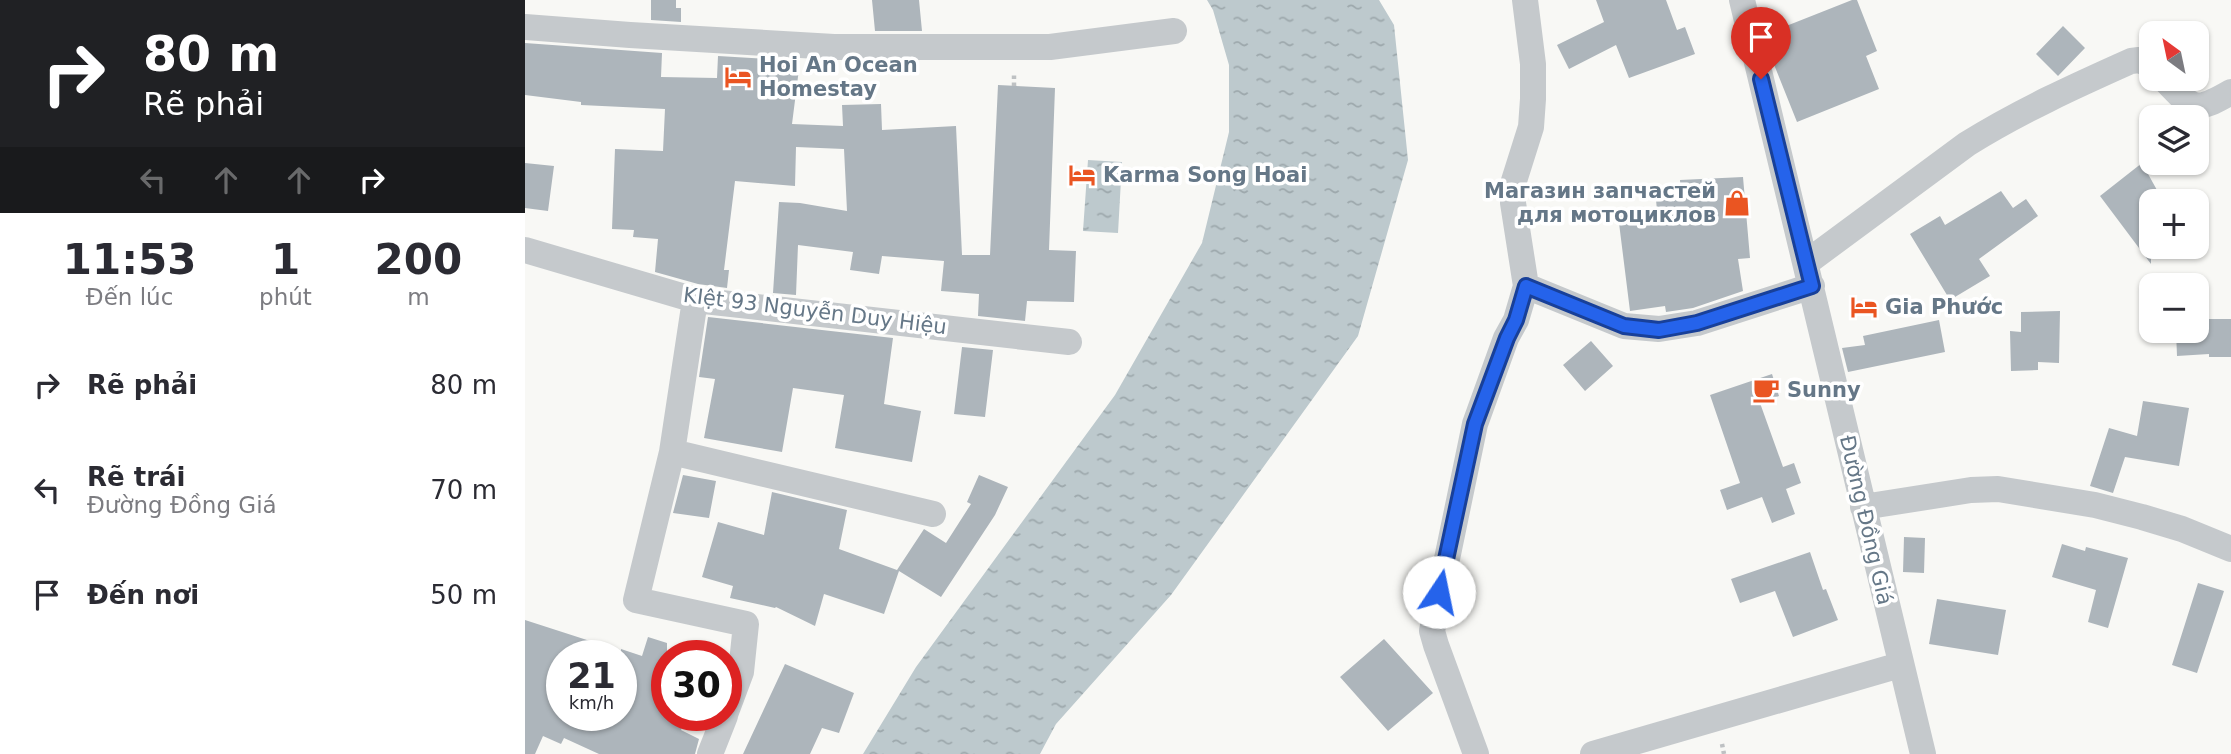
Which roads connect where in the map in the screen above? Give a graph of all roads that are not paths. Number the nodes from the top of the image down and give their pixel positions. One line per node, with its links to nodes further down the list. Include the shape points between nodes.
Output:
1 (1525, 0): 10 (street, via 1533,99 1531,127 1513,184 1513,203)
2 (1742, 0): 9 (street, Đường Đồng Giá)
3 (525, 27): 4 (street, via 834,47 1050,47)
4 (1174, 31)
5 (2139, 60): 9 (street, via 2058,93 1967,144)
6 (2176, 91): 7 (street, via 2196,107)
7 (2231, 92)
8 (525, 250): 11 (street, KIệt 93 Nguyễn Duy Hiệu)
9 (1809, 274): 10 (street, via 1697,323 1659,330 1624,326); 14 (street, Đường Đồng Giá)
10 (1526, 286): 21 (street, via 1475,424 1433,631)
11 (695, 300): 12 (street, KIệt 93 Nguyễn Duy Hiệu); 13 (street)
12 (1069, 342)
13 (673, 453): 15 (street); 17 (street, via 636,600 746,624)
14 (1863, 507): 16 (street, via 1998,489 2143,517); 18 (street, Đường Đồng Giá)
15 (933, 514)
16 (2231, 549)
17 (742, 662)
18 (1900, 664): 22 (street); 23 (street, Đường Đồng Giá)
19 (720, 731): 20 (street)
20 (711, 754)
21 (1476, 754)
22 (1593, 754)
23 (1923, 754)

